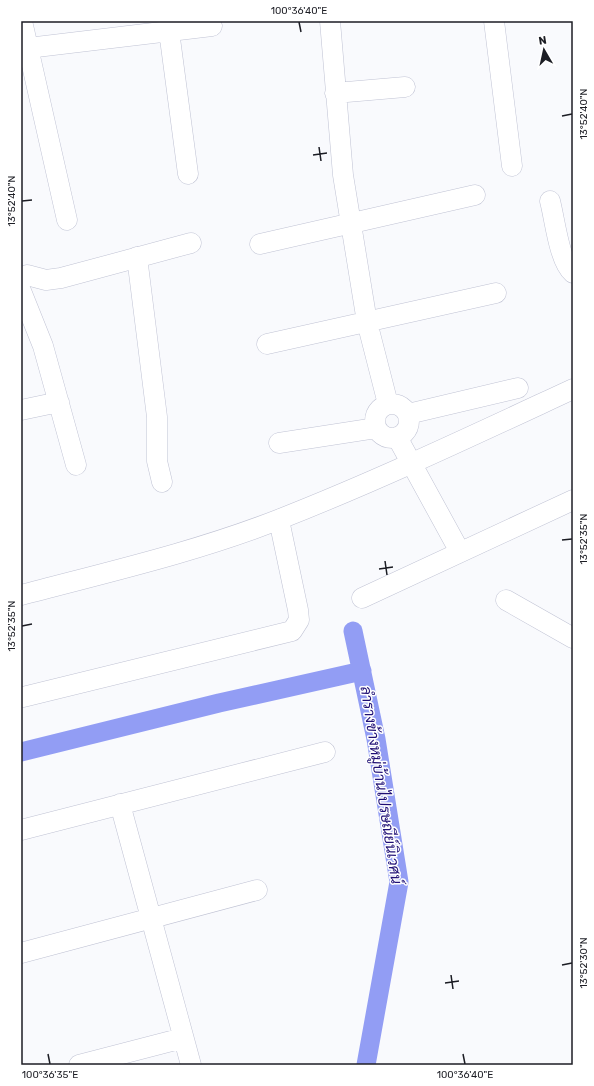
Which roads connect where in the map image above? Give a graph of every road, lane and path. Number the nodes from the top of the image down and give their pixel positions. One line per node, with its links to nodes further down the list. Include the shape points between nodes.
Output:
1 (22, 21): 6 (street)
2 (330, 21): 8 (street)
3 (494, 21): 9 (street)
4 (212, 26): 5 (street)
5 (168, 31): 6 (street); 10 (street)
6 (28, 48): 13 (street)
7 (405, 87): 8 (street)
8 (335, 93): 14 (street, via 343,175)
9 (512, 166)
10 (188, 174)
11 (475, 195): 14 (street)
12 (550, 201): 18 (street, via 564,258)
13 (67, 220)
14 (351, 223): 16 (street); 22 (street)
15 (191, 243): 17 (street)
16 (260, 244)
17 (137, 257): 19 (street, via 61,278 46,280 27,275); 35 (street, via 157,418 157,461)
18 (573, 273)
19 (21, 279)
20 (21, 291): 26 (street, via 43,346)
21 (496, 293): 22 (street)
22 (367, 322): 23 (street); 27 (street)
23 (268, 344)
24 (518, 388): 29 (street)
25 (573, 389): 33 (street)
26 (59, 402): 28 (street); 34 (street)
27 (388, 404): 29 (street, via 396,404); 30 (street, via 376,413)
28 (21, 410)
29 (408, 414): 31 (street, via 407,428 404,434)
30 (376, 428): 31 (street, via 385,437); 32 (street)
31 (397, 437): 33 (street)
32 (279, 442)
33 (411, 464): 37 (street); 38 (street)
34 (76, 465)
35 (162, 482)
36 (573, 500): 38 (street)
37 (279, 520): 39 (street, via 147,562); 43 (street, via 298,610 299,620 292,631)
38 (460, 552): 40 (street)
39 (21, 595)
40 (362, 598)
41 (506, 600): 42 (street)
42 (573, 638)
43 (23, 697)
44 (325, 752): 45 (street)
45 (120, 804): 46 (street); 48 (street)
46 (21, 830)
47 (257, 890): 48 (street)
48 (151, 918): 49 (street); 50 (street)
49 (21, 953)
50 (183, 1038): 51 (street); 52 (street)
51 (80, 1065)
52 (191, 1065)

